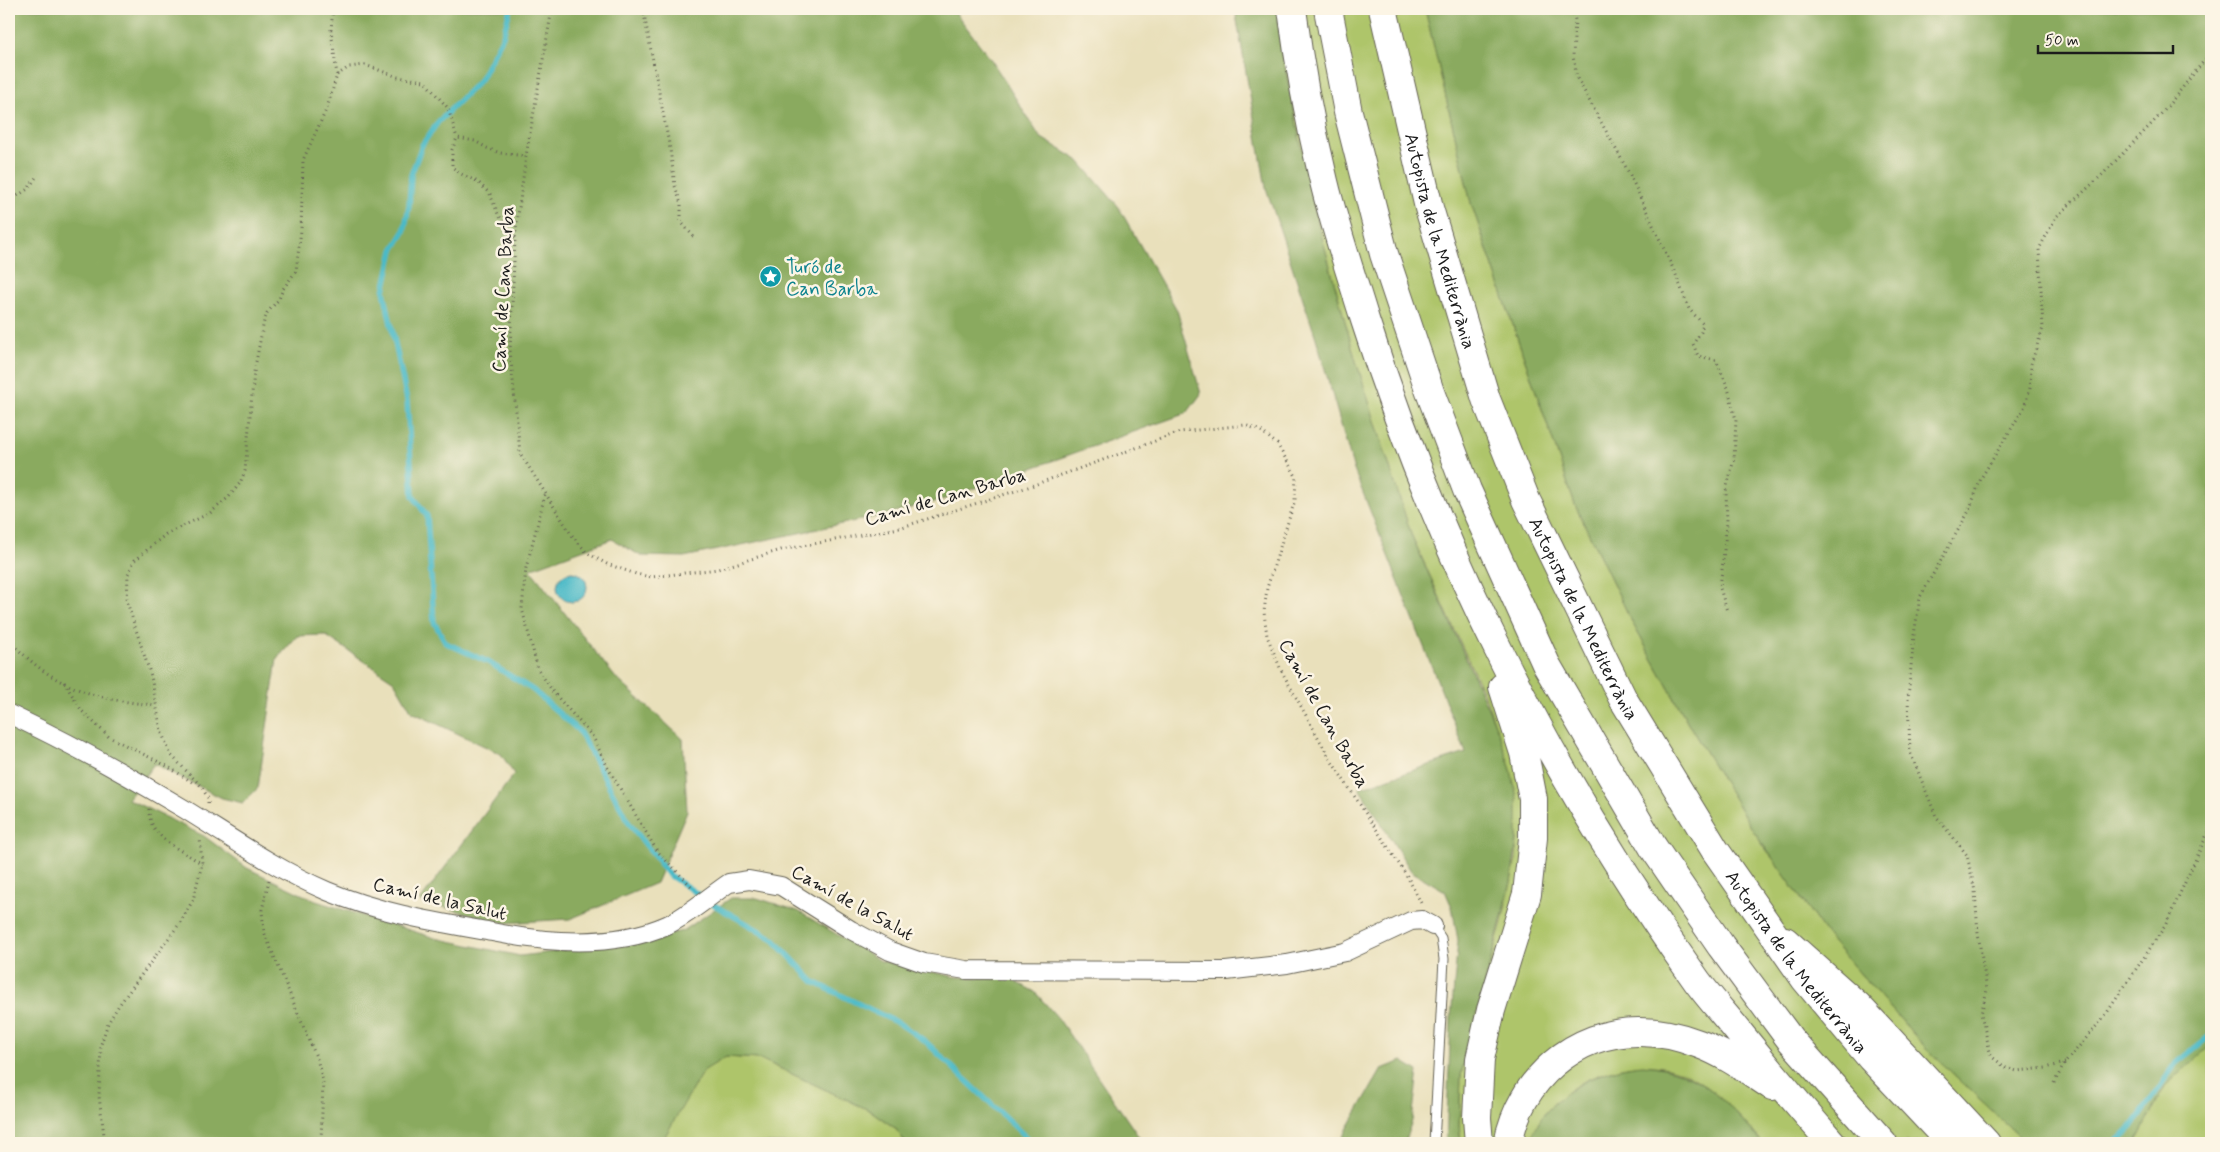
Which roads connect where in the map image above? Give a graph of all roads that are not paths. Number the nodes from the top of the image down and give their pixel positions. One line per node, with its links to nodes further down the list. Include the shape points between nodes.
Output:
1 (1292, 9): 4 (highway, via 1322,175 1381,370 1443,532)
2 (1328, 9): 13 (highway, via 1348,112 1387,263 1467,490 1546,664 1653,847 1721,946 1790,1039)
3 (1383, 9): 7 (highway, Autopista de la Mediterrània, via 1429,208 1486,399 1526,500 1623,699 1715,850)
4 (1490, 632): 8 (highway, via 1533,718 1632,887 1699,984); 10 (highway, via 1500,677 1524,753 1533,799 1533,838 1526,894 1480,1058 1476,1118)
5 (9, 714): 6 (street, Camí de la Salut, via 156,793 274,866 328,891 414,917 510,936 560,942 647,932 669,924 729,882 739,880 772,883 788,890 851,930 890,950 924,963 966,970 1226,971 1287,964 1346,952 1411,921 1422,920)
6 (1433, 926): 9 (lane, via 1441,938 1444,959)
7 (1769, 926): 14 (highway, Autopista de la Mediterrània, via 1870,1058); 15 (highway, via 1858,1006)
8 (1794, 1100): 11 (highway, via 1700,1044 1639,1032 1614,1035 1592,1040 1553,1062 1540,1074 1516,1114); 12 (highway)
9 (1434, 1143)
10 (1479, 1143)
11 (1508, 1143)
12 (1832, 1143)
13 (1883, 1143)
14 (1951, 1143)
15 (1986, 1143)

